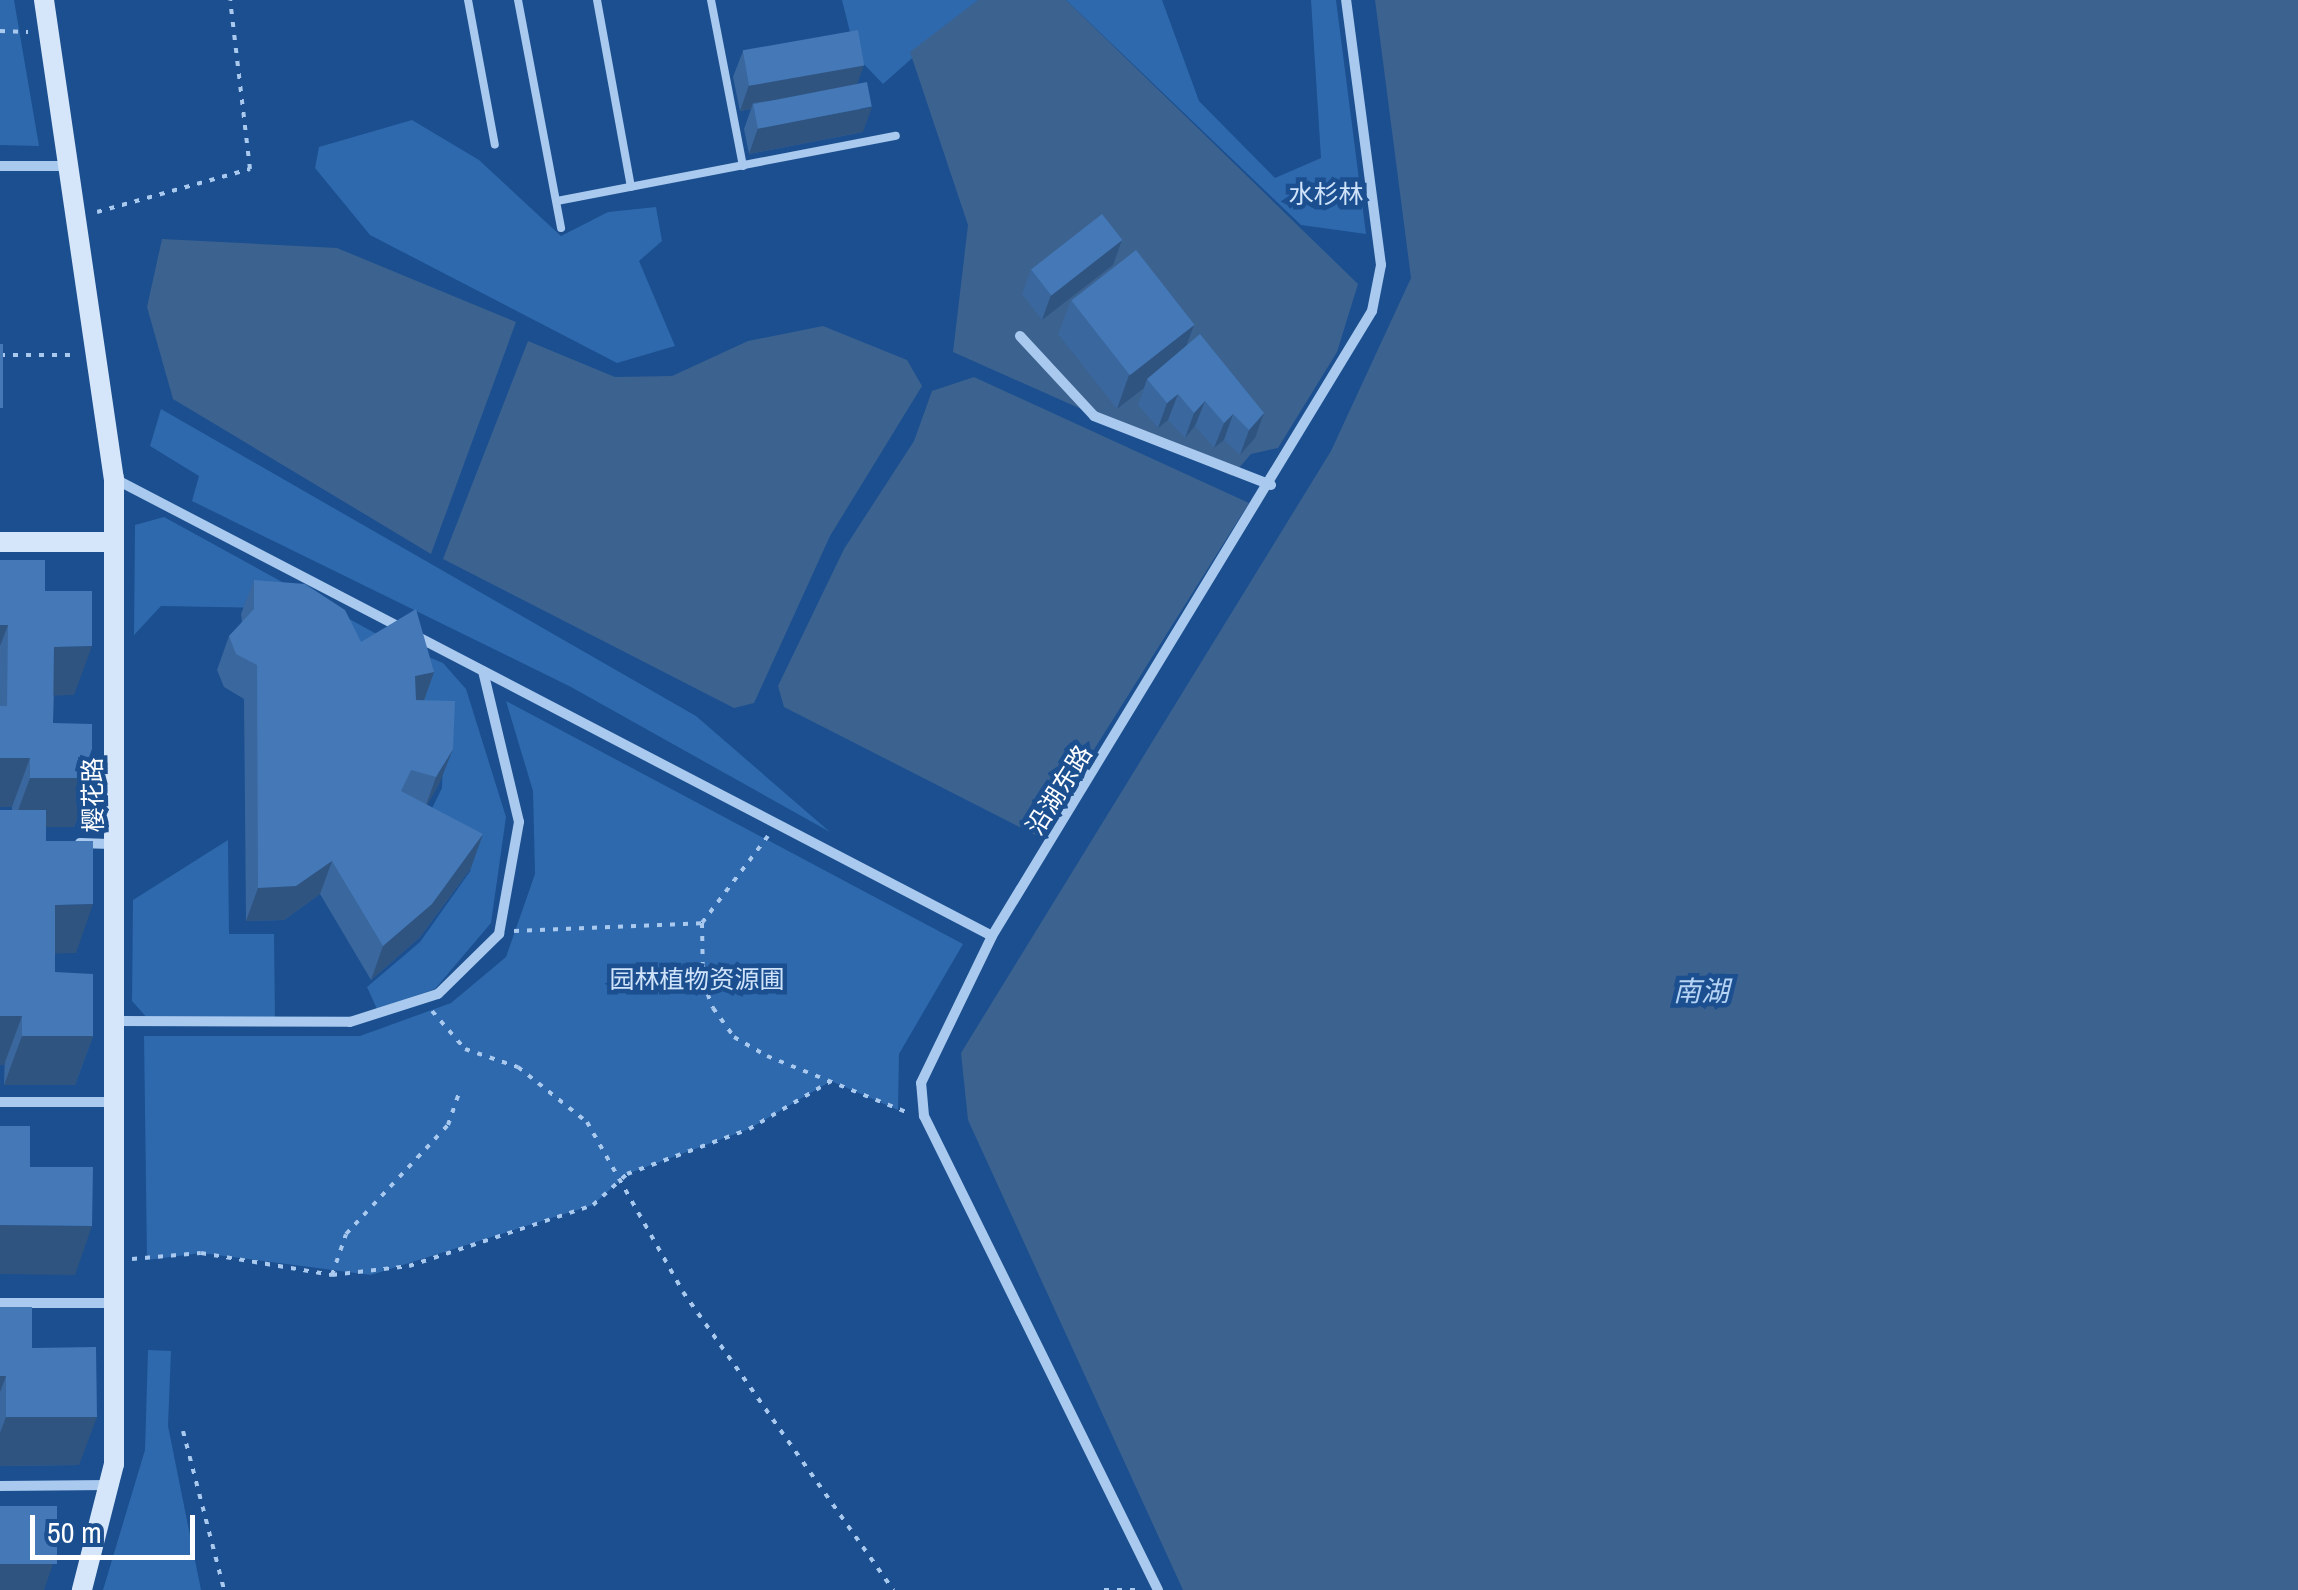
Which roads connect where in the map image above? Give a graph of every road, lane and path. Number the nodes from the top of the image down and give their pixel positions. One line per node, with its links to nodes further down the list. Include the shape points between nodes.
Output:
1 (44, 0): 9 (street, 樱花路)
2 (230, 0): 17 (path, via 250,169)
3 (468, 0): 11 (lane)
4 (518, 0): 16 (lane)
5 (598, 0): 15 (lane)
6 (710, 0): 14 (lane)
7 (1346, 0): 23 (street, 沿湖东路, via 1380,266 1372,311)
8 (0, 32): 9 (path)
9 (48, 32): 13 (street, 樱花路)
10 (896, 136): 14 (lane)
11 (495, 145)
12 (0, 166): 13 (street)
13 (70, 166): 17 (street, 樱花路)
14 (742, 166): 15 (lane)
15 (631, 187): 16 (lane)
16 (557, 201): 18 (lane)
17 (78, 214): 21 (street, 樱花路)
18 (562, 228)
19 (1020, 336): 23 (street, via 1094,416)
20 (0, 355): 21 (path)
21 (98, 355): 22 (street, 樱花路)
22 (114, 478): 25 (street, 樱花路); 26 (street)
23 (1271, 485): 32 (street, 沿湖东路)
24 (0, 542): 25 (street)
25 (114, 542): 29 (street, 樱花路)
26 (483, 671): 27 (street); 31 (street, via 519,822)
27 (776, 824): 30 (path); 32 (street)
28 (60, 843): 29 (street)
29 (119, 844): 34 (street, 樱花路)
30 (702, 923): 31 (path); 35 (path, via 702,982 734,1036)
31 (500, 934): 33 (street)
32 (992, 936): 39 (street, 沿湖东路, via 925,1059)
33 (422, 999): 34 (street, via 350,1022); 40 (path, via 465,1049 518,1067 563,1098 587,1122)
34 (119, 1021): 38 (street, 樱花路)
35 (831, 1081): 39 (path); 40 (path, via 749,1129)
36 (460, 1091): 42 (path, via 448,1125 346,1234)
37 (0, 1102): 38 (street)
38 (118, 1102): 41 (street, 樱花路)
39 (924, 1116): 53 (street, 沿湖东路)
40 (616, 1182): 42 (path, via 593,1205 409,1266); 50 (path)
41 (118, 1258): 42 (path, via 202,1254); 43 (street, 樱花路)
42 (332, 1275)
43 (118, 1302): 44 (street); 46 (street, 樱花路)
44 (0, 1304)
45 (183, 1431): 49 (path)
46 (113, 1485): 47 (street); 48 (street, 樱花路)
47 (0, 1486)
48 (82, 1590)
49 (224, 1590)
50 (892, 1590)
51 (1104, 1590): 52 (path)
52 (1141, 1590)
53 (1158, 1590)

